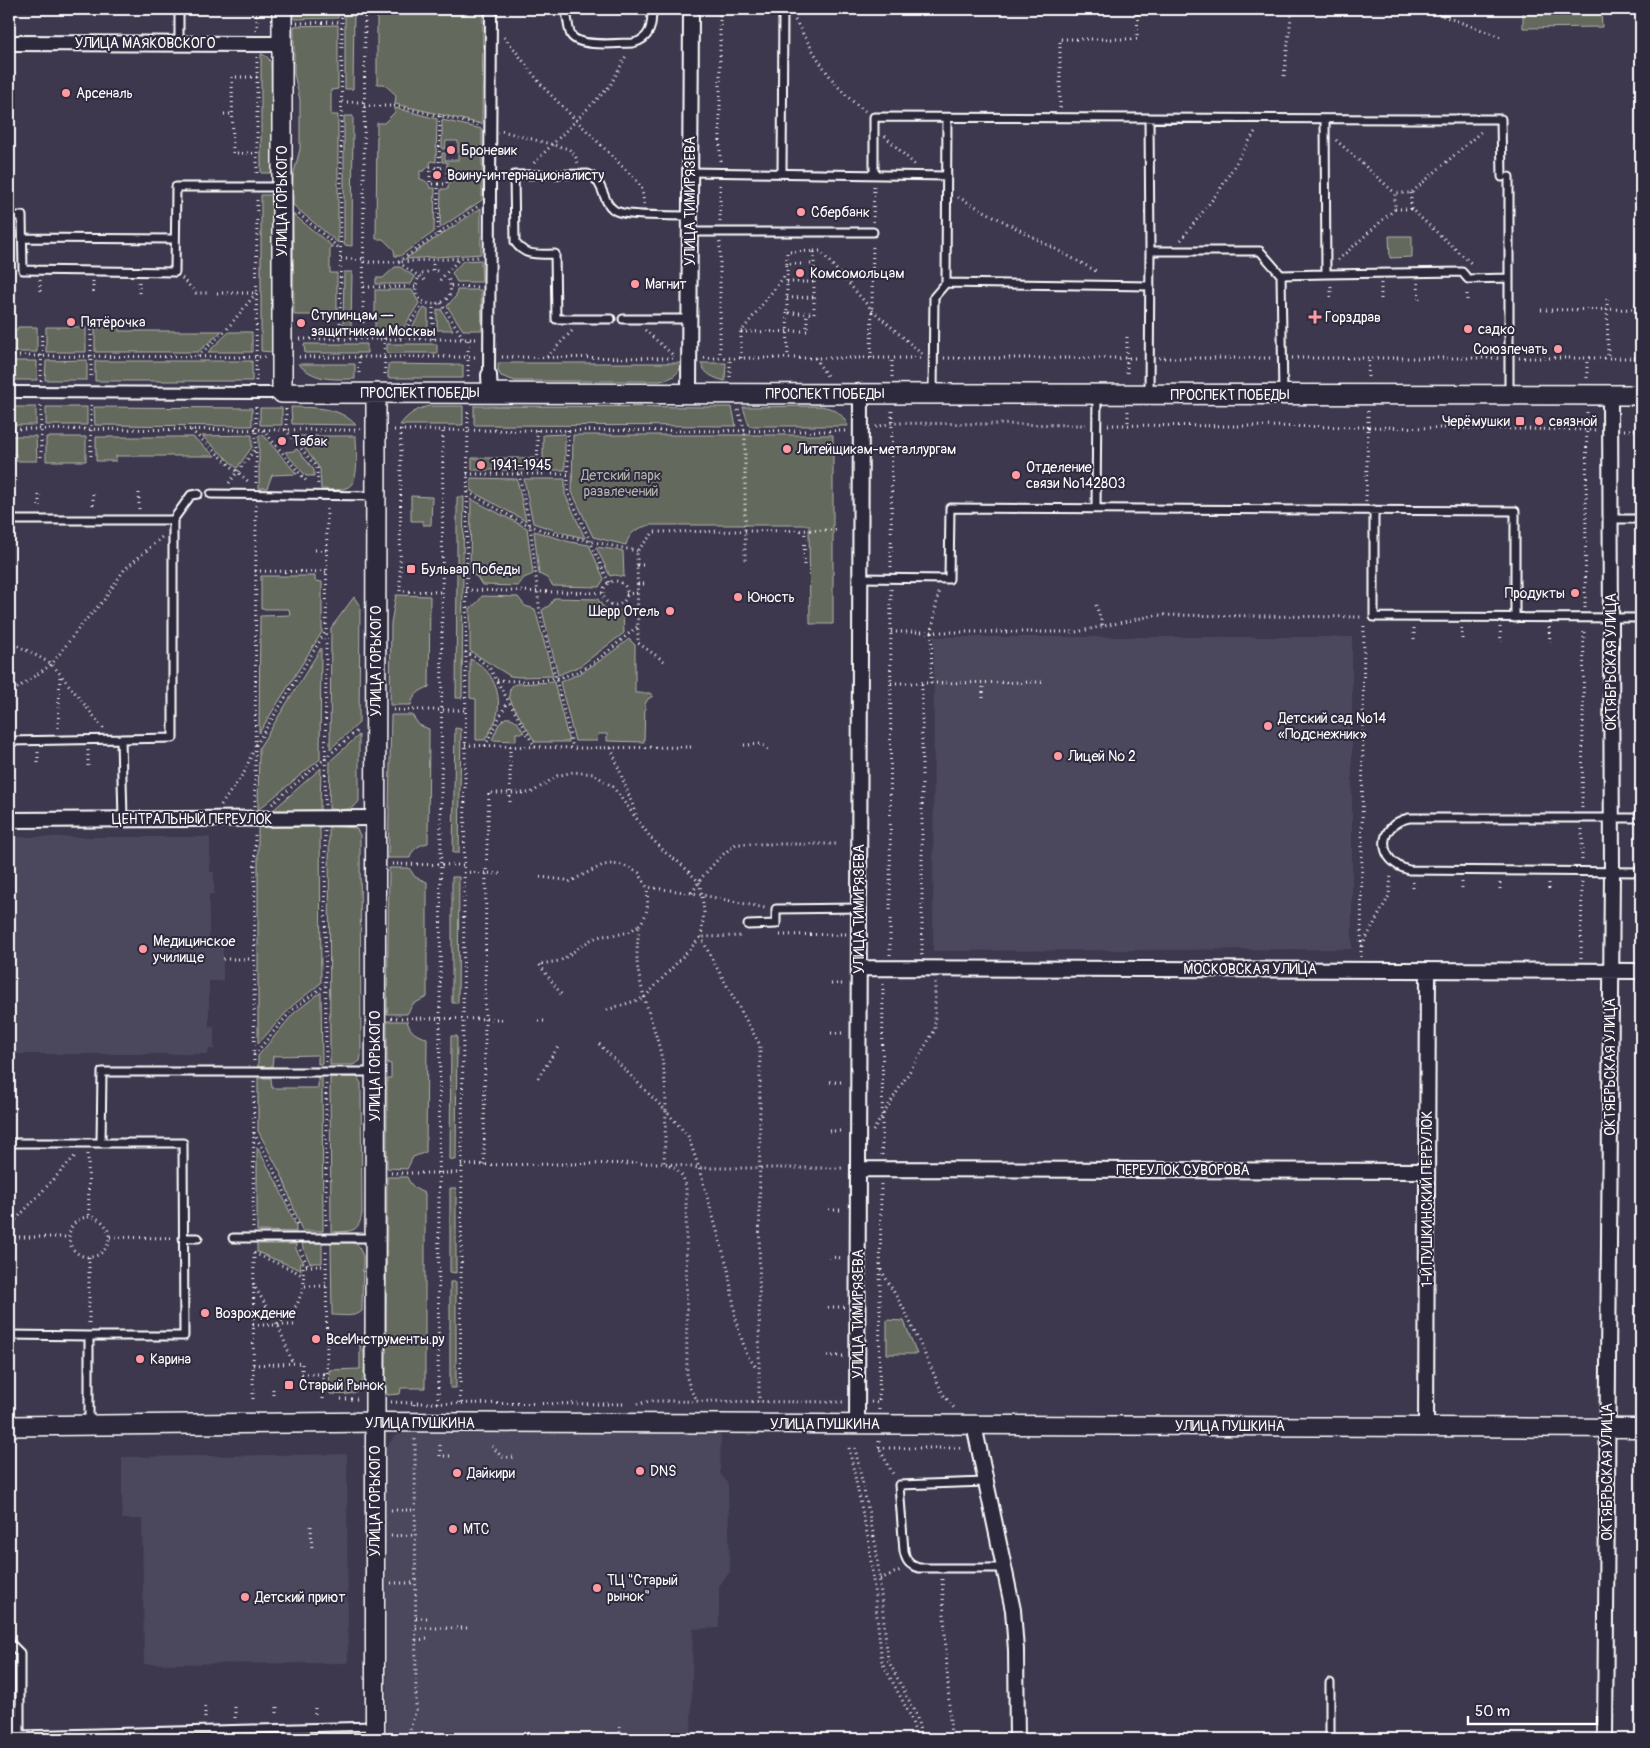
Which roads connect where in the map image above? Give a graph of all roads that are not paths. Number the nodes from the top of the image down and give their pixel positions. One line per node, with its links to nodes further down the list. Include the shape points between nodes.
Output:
1 (179, 9): 9 (lane)
2 (491, 9): 34 (street)
3 (564, 9): 4 (lane, via 572,37 588,43 639,41 650,30)
4 (652, 9)
5 (691, 9): 14 (street, УЛИЦА ТИМИРЯЗЕВА)
6 (783, 9): 15 (lane)
7 (282, 16): 10 (main road, УЛИЦА ГОРЬКОГО)
8 (9, 43): 9 (street, УЛИЦА МАЯКОВСКОГО)
9 (179, 44): 10 (street, УЛИЦА МАЯКОВСКОГО)
10 (282, 44): 18 (main road, УЛИЦА ГОРЬКОГО)
11 (947, 118): 12 (lane); 16 (lane, via 874,121); 17 (lane)
12 (1149, 118): 13 (lane); 25 (lane)
13 (1324, 119): 26 (lane); 28 (lane, via 1501,119)
14 (690, 172): 15 (lane); 20 (street, УЛИЦА ТИМИРЯЗЕВА)
15 (782, 173): 16 (lane)
16 (874, 175): 17 (lane)
17 (947, 176): 29 (lane)
18 (282, 194): 24 (lane, via 257,187 176,187); 36 (main road, УЛИЦА ГОРЬКОГО, via 291,357)
19 (9, 216): 23 (lane, via 22,216)
20 (690, 216): 21 (street, УЛИЦА ТИМИРЯЗЕВА); 31 (lane, via 626,214 614,210 597,180 588,174 514,175 515,242 527,252 555,254 556,318)
21 (690, 232): 22 (lane); 33 (street, УЛИЦА ТИМИРЯЗЕВА)
22 (873, 232)
23 (23, 238): 24 (lane); 24 (lane, via 23,270 175,272)
24 (175, 239)
25 (1150, 251): 27 (lane, via 1260,251); 30 (lane)
26 (1326, 272): 27 (lane); 28 (lane, via 1462,272 1468,279)
27 (1281, 275): 44 (lane)
28 (1509, 278): 45 (lane)
29 (946, 283): 30 (lane); 41 (lane, via 934,297)
30 (1150, 286): 43 (lane)
31 (611, 319)
32 (623, 319): 33 (lane)
33 (689, 320): 39 (street, УЛИЦА ТИМИРЯЗЕВА, via 683,358)
34 (489, 374): 38 (street)
35 (9, 392): 36 (street, ПРОСПЕКТ ПОБЕДЫ)
36 (282, 392): 37 (main road, ПРОСПЕКТ ПОБЕДЫ)
37 (376, 393): 38 (main road, ПРОСПЕКТ ПОБЕДЫ); 50 (main road, УЛИЦА ГОРЬКОГО)
38 (490, 394): 39 (main road, ПРОСПЕКТ ПОБЕДЫ)
39 (689, 394): 40 (main road, ПРОСПЕКТ ПОБЕДЫ)
40 (861, 394): 41 (main road, ПРОСПЕКТ ПОБЕДЫ); 57 (street, УЛИЦА ТИМИРЯЗЕВА)
41 (933, 394): 42 (main road, ПРОСПЕКТ ПОБЕДЫ)
42 (1097, 394): 43 (main road, ПРОСПЕКТ ПОБЕДЫ); 51 (lane)
43 (1149, 394): 44 (main road, ПРОСПЕКТ ПОБЕДЫ)
44 (1283, 395): 45 (main road, ПРОСПЕКТ ПОБЕДЫ)
45 (1510, 395): 46 (main road, ПРОСПЕКТ ПОБЕДЫ)
46 (1610, 395): 47 (main road, ПРОСПЕКТ ПОБЕДЫ); 53 (street, ОКТЯБРЬСКАЯ УЛИЦА)
47 (1641, 395)
48 (198, 494): 55 (lane, via 192,494)
49 (211, 494): 50 (lane)
50 (376, 496): 63 (main road, УЛИЦА ГОРЬКОГО)
51 (1096, 508): 52 (lane); 57 (lane, via 950,508 950,579)
52 (1374, 510): 58 (lane, via 1515,512); 58 (lane, via 1374,617)
53 (1610, 519): 54 (lane); 59 (street, ОКТЯБРЬСКАЯ УЛИЦА)
54 (1641, 519)
55 (173, 523): 56 (lane, via 9,520); 61 (lane, via 173,738)
56 (9, 526)
57 (860, 578): 70 (street, УЛИЦА ТИМИРЯЗЕВА)
58 (1515, 618): 59 (lane)
59 (1611, 618): 60 (lane); 64 (street, ОКТЯБРЬСКАЯ УЛИЦА)
60 (1641, 618)
61 (121, 739): 62 (lane); 66 (lane)
62 (9, 741)
63 (375, 818): 66 (street, ЦЕНТРАЛЬНЫЙ ПЕРЕУЛОК); 76 (main road, УЛИЦА ГОРЬКОГО)
64 (1611, 818): 65 (lane); 68 (street, ОКТЯБРЬСКАЯ УЛИЦА); 68 (lane, via 1415,818 1392,825 1386,833 1385,843 1391,862 1399,868 1419,871)
65 (1641, 818)
66 (123, 819): 67 (street, ЦЕНТРАЛЬНЫЙ ПЕРЕУЛОК)
67 (9, 820)
68 (1612, 872): 69 (lane); 74 (street, ОКТЯБРЬСКАЯ УЛИЦА)
69 (1641, 872)
70 (859, 908): 71 (lane, via 776,909 776,924); 72 (street, УЛИЦА ТИМИРЯЗЕВА)
71 (748, 925)
72 (859, 968): 73 (street, МОСКОВСКАЯ УЛИЦА); 79 (street, УЛИЦА ТИМИРЯЗЕВА)
73 (1428, 970): 74 (street, МОСКОВСКАЯ УЛИЦА); 80 (street, 1-Й ПУШКИНСКИЙ ПЕРЕУЛОК)
74 (1611, 971): 75 (street, МОСКОВСКАЯ УЛИЦА); 93 (street, ОКТЯБРЬСКАЯ УЛИЦА)
75 (1641, 971)
76 (375, 1072): 77 (lane, via 102,1072); 84 (main road, УЛИЦА ГОРЬКОГО)
77 (101, 1142): 78 (lane); 81 (lane, via 183,1143)
78 (9, 1143)
79 (858, 1169): 80 (street, ПЕРЕУЛОК СУВОРОВА); 89 (street, УЛИЦА ТИМИРЯЗЕВА)
80 (1427, 1171): 92 (street, 1-Й ПУШКИНСКИЙ ПЕРЕУЛОК)
81 (183, 1238): 82 (lane); 86 (lane, via 184,1336)
82 (198, 1238)
83 (233, 1238): 84 (lane)
84 (375, 1238): 87 (main road, УЛИЦА ГОРЬКОГО)
85 (9, 1335): 86 (lane)
86 (89, 1336): 88 (lane)
87 (375, 1422): 88 (main road, УЛИЦА ПУШКИНА); 89 (street, УЛИЦА ПУШКИНА); 99 (street, УЛИЦА ГОРЬКОГО)
88 (89, 1425): 91 (main road, УЛИЦА ПУШКИНА)
89 (857, 1425): 90 (street, УЛИЦА ПУШКИНА)
90 (970, 1425): 92 (street, УЛИЦА ПУШКИНА); 95 (street)
91 (9, 1426)
92 (1426, 1427): 93 (street, УЛИЦА ПУШКИНА)
93 (1607, 1428): 94 (street, УЛИЦА ПУШКИНА); 102 (street, ОКТЯБРЬСКАЯ УЛИЦА)
94 (1641, 1428)
95 (986, 1482): 96 (street); 96 (lane, via 900,1485 904,1551 911,1566 919,1568)
96 (1005, 1568): 100 (street, via 1015,1631)
97 (9, 1642): 99 (lane, via 20,1653 20,1735)
98 (1330, 1683): 101 (lane)
99 (375, 1733)
100 (1017, 1739)
101 (1330, 1739)
102 (1605, 1739)

